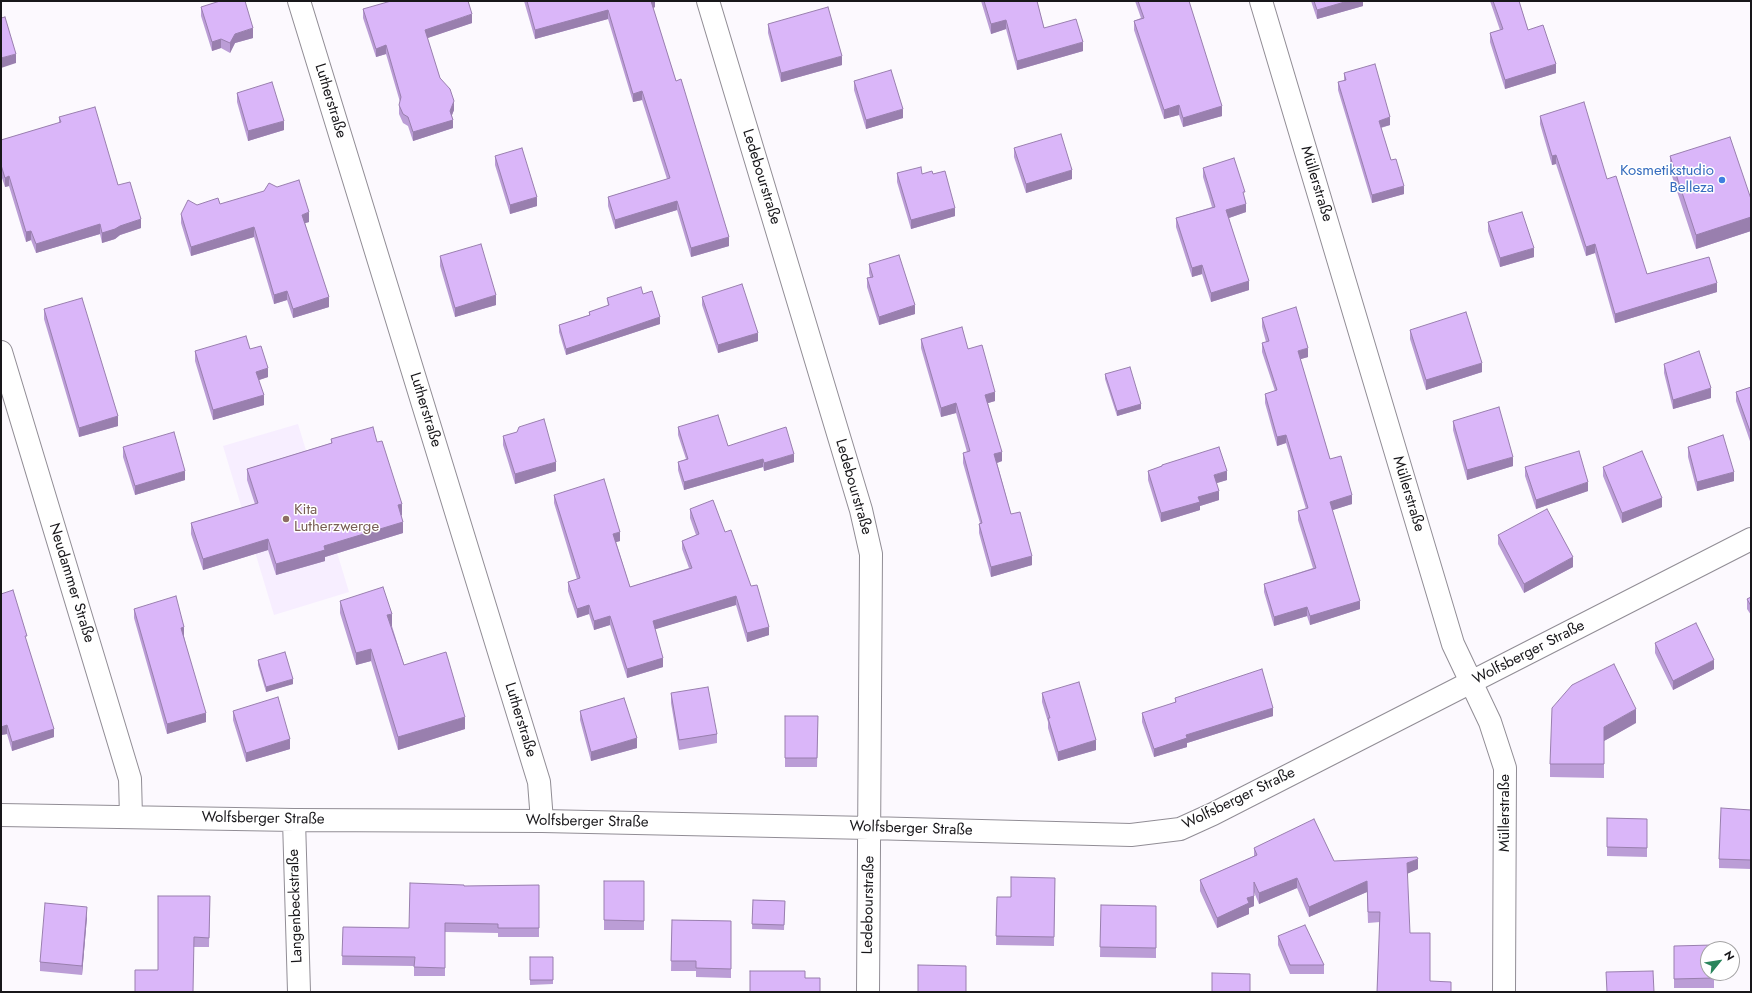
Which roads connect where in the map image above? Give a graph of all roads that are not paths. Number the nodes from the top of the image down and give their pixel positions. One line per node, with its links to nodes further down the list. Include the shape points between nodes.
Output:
1 (299, 1): 10 (street, Lutherstraße, via 539,782)
2 (708, 1): 11 (street, Ledebourstraße, via 861,510 871,554)
3 (1261, 1): 6 (street, Müllerstraße, via 1453,644)
4 (1, 352): 8 (street, Neudammer Straße, via 130,779)
5 (1751, 540): 6 (street, Wolfsberger Straße)
6 (1471, 683): 11 (street, Wolfsberger Straße, via 1180,829 1131,836); 14 (street, Müllerstraße, via 1490,722 1505,768)
7 (1, 815): 8 (street, Wolfsberger Straße)
8 (131, 817): 9 (street, Wolfsberger Straße)
9 (294, 820): 10 (street, Wolfsberger Straße); 12 (street, Langenbeckstraße)
10 (542, 821): 11 (street, Wolfsberger Straße)
11 (869, 828): 13 (street, Ledebourstraße)
12 (299, 992)
13 (868, 992)
14 (1504, 992)

